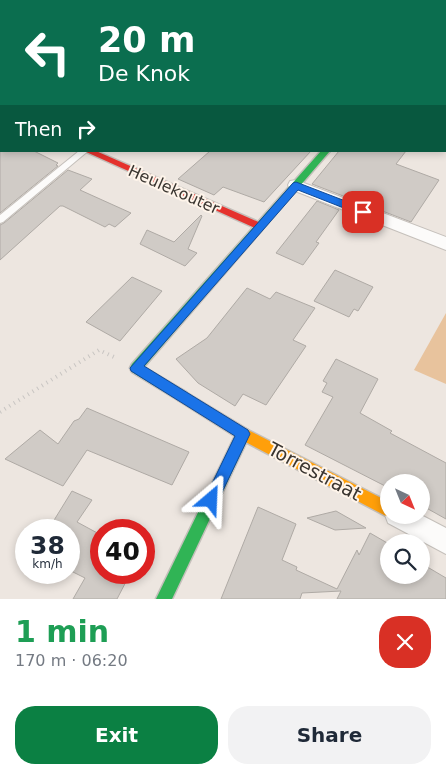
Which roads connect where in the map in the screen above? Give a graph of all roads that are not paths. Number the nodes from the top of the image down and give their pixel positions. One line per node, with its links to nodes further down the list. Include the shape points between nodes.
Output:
1 (83, 152): 5 (lane)
2 (90, 152): 6 (street, Heulekouter)
3 (325, 152): 4 (street)
4 (296, 186): 6 (street); 7 (street)
5 (0, 220)
6 (260, 226): 8 (street, Torrestraat, via 136,368)
7 (446, 244)
8 (243, 434): 9 (street, Torrestraat); 12 (street)
9 (380, 505)
10 (413, 524): 11 (street)
11 (446, 542)
12 (164, 599)

